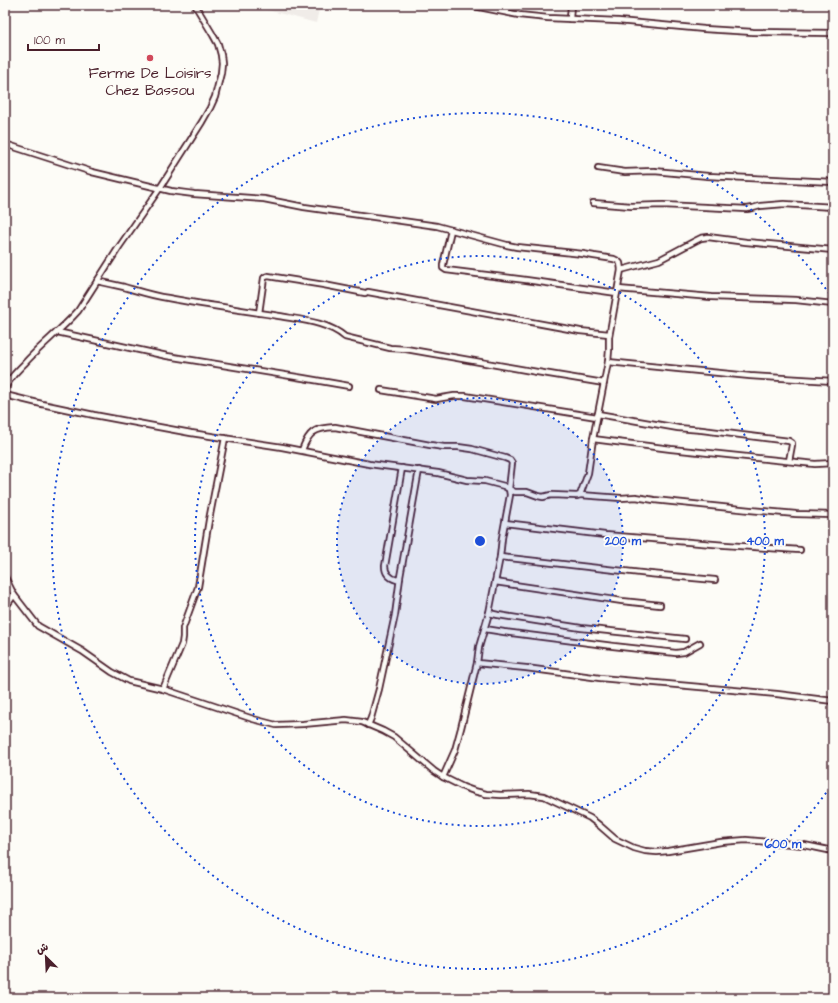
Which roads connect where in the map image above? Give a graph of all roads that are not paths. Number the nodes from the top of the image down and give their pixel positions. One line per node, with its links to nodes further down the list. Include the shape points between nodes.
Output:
1 (194, 5): 11 (street, via 218,44 222,63 221,73 210,108)
2 (469, 5): 5 (street)
3 (508, 5): 5 (street)
4 (571, 5): 6 (street)
5 (507, 12): 6 (street)
6 (570, 19): 7 (street, via 753,32)
7 (833, 33)
8 (5, 144): 11 (street, via 92,172)
9 (598, 168): 10 (street, via 629,172 654,171)
10 (833, 182)
11 (160, 188): 14 (street, via 274,200); 17 (street)
12 (593, 203): 13 (street, via 747,209 784,204)
13 (833, 207)
14 (451, 230): 16 (street, via 517,247 614,259 620,263); 18 (street, via 443,265 446,270)
15 (833, 250): 16 (street, via 708,237 701,238 659,260)
16 (621, 270): 18 (street)
17 (97, 282): 20 (street, via 168,298); 21 (street, via 78,311)
18 (618, 291): 19 (street); 22 (street)
19 (833, 304)
20 (259, 313): 22 (street, via 264,278 268,276); 25 (street, via 315,323 332,328 345,337 390,348)
21 (57, 332): 26 (street, via 185,360); 27 (street, via 14,374)
22 (609, 334): 23 (street)
23 (608, 362): 24 (street, via 750,376); 25 (street)
24 (833, 381)
25 (604, 383): 30 (street)
26 (349, 386)
27 (5, 389)
28 (381, 390): 30 (street, via 436,399 465,396)
29 (5, 395): 31 (street, via 94,415)
30 (598, 416): 32 (street); 34 (street, via 789,441 792,443)
31 (225, 438): 33 (street); 56 (street, via 198,587 183,628 182,644)
32 (593, 439): 34 (street); 39 (street, via 588,473)
33 (302, 450): 36 (street); 38 (street, via 308,436 315,431 335,427 430,445 472,449 510,460 512,467)
34 (789, 461): 35 (street)
35 (833, 463)
36 (402, 468): 37 (street); 45 (street, via 385,566 389,576)
37 (419, 470): 38 (street, via 485,481); 45 (street)
38 (509, 489): 39 (street, via 543,497); 41 (street)
39 (580, 495): 40 (street, via 636,497 750,510)
40 (833, 515)
41 (505, 523): 42 (street, via 605,535); 43 (street)
42 (800, 550)
43 (500, 557): 46 (street); 47 (street)
44 (5, 577): 48 (street)
45 (400, 578): 58 (street, via 379,689)
46 (715, 580)
47 (495, 582): 49 (street); 51 (street)
48 (14, 595): 50 (street); 56 (street, via 38,626 122,678)
49 (660, 605)
50 (5, 608)
51 (489, 613): 52 (street); 53 (street, via 582,628)
52 (485, 629): 54 (street, via 676,653 684,652); 55 (street)
53 (685, 639)
54 (700, 643)
55 (477, 663): 57 (street); 59 (street, via 455,750)
56 (163, 689): 58 (street, via 276,725 346,720)
57 (833, 701)
58 (368, 725): 59 (street, via 394,738)
59 (443, 777): 60 (street, via 486,794 544,796 590,818 624,844 645,851 668,851 746,840 804,845)
60 (833, 851)

